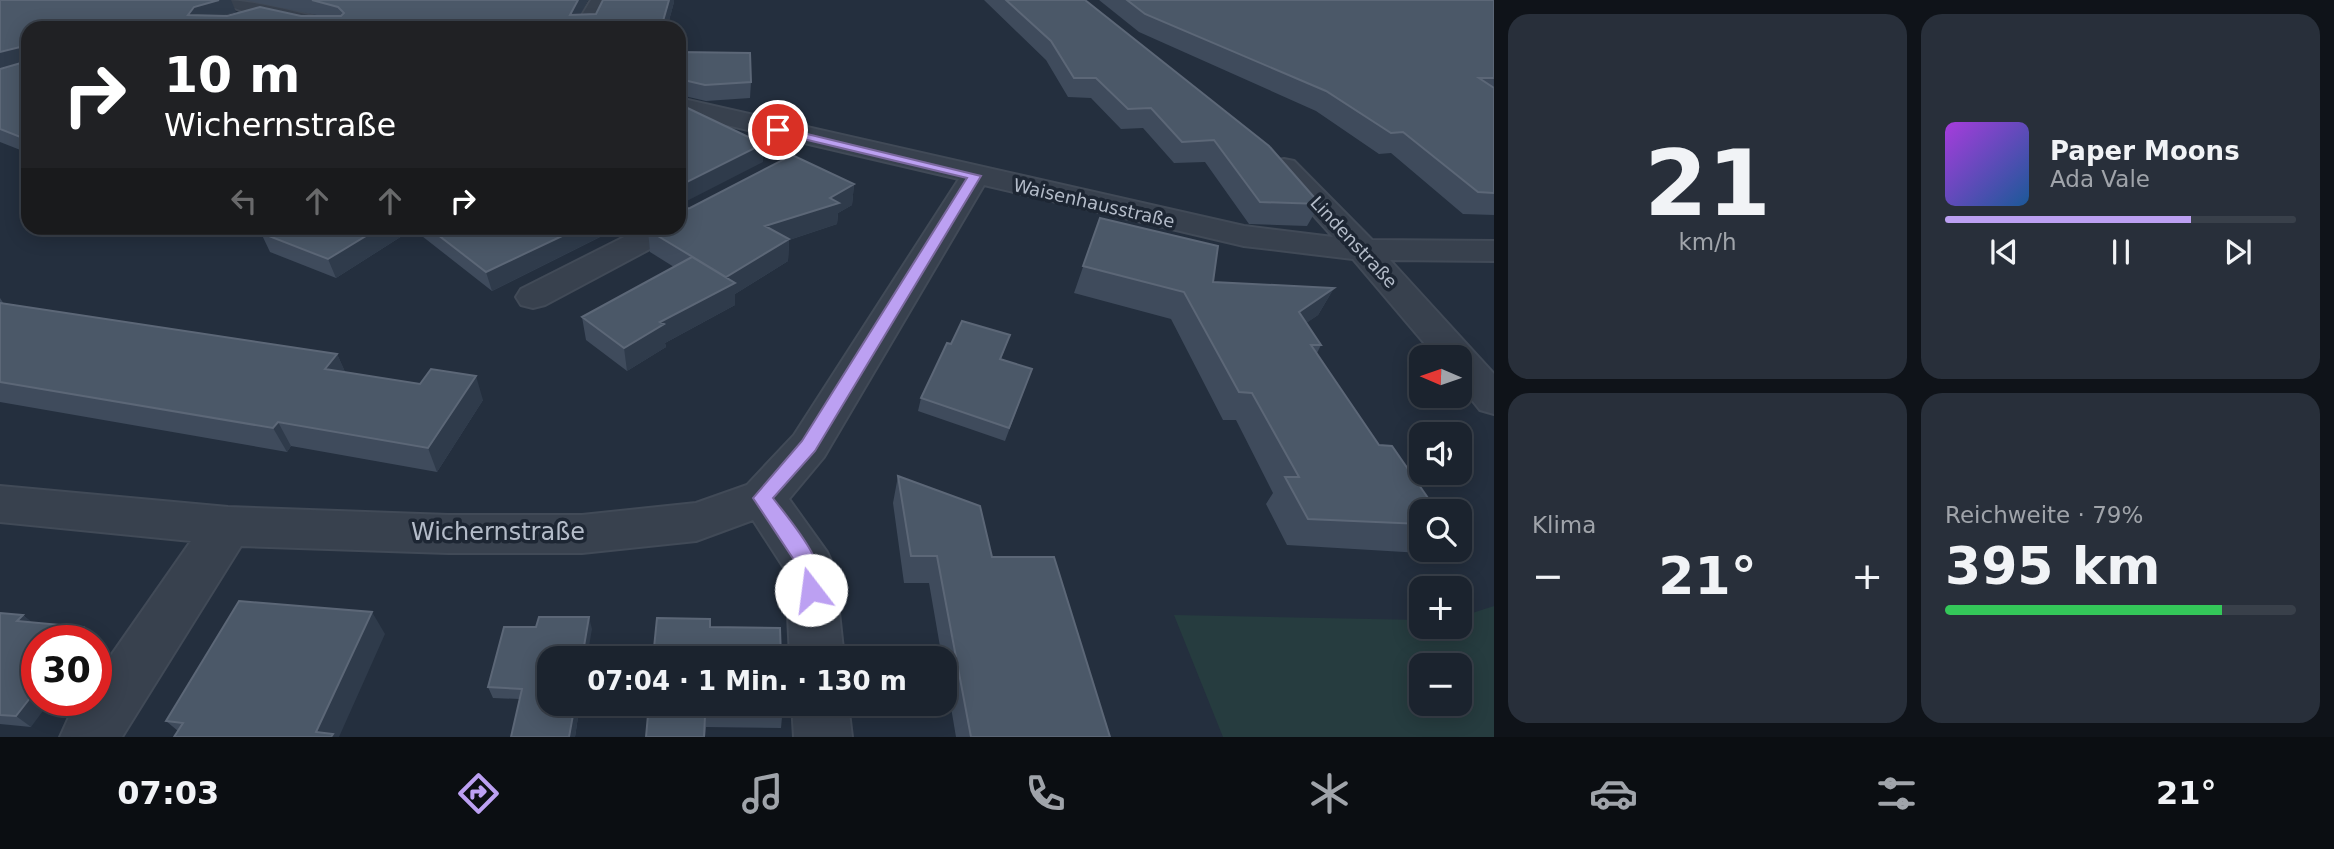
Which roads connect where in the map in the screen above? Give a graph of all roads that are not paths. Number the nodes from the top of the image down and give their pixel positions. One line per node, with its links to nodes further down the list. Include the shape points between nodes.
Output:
1 (230, 0): 3 (street)
2 (601, 0): 6 (street)
3 (266, 13): 4 (street); 5 (street)
4 (235, 21)
5 (303, 21)
6 (589, 21)
7 (686, 108): 8 (street, Waisenhausstraße)
8 (827, 142): 10 (street); 11 (street, Waisenhausstraße)
9 (1263, 148): 13 (street, Lindenstraße)
10 (790, 161)
11 (975, 176): 13 (street, Waisenhausstraße, via 1244,236); 19 (street, Wichernstraße, via 809,446)
12 (650, 235): 15 (street)
13 (1363, 250): 14 (street, Waisenhausstraße); 16 (street, Lindenstraße)
14 (1494, 251)
15 (533, 298)
16 (1446, 345)
17 (1472, 375): 18 (street, Lindenstraße)
18 (1494, 400)
19 (763, 498): 21 (street, Wichernstraße, via 696,522 582,534); 22 (street, via 810,567)
20 (0, 504): 21 (street, Wichernstraße)
21 (228, 526): 24 (street)
22 (816, 646)
23 (821, 716): 25 (street)
24 (89, 737)
25 (823, 737)

